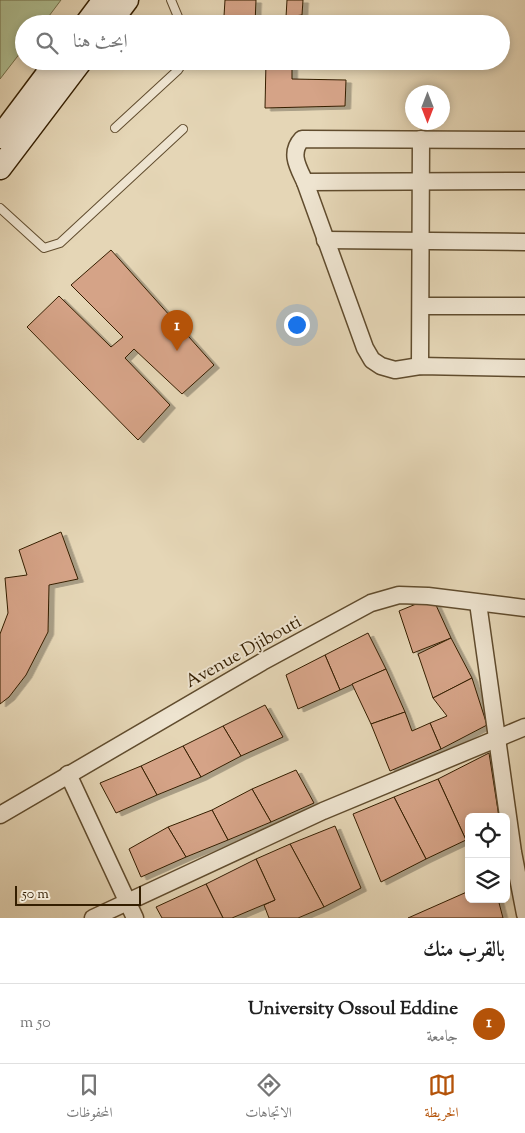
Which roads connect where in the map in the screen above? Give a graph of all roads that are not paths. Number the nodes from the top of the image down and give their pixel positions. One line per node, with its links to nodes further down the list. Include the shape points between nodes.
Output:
1 (104, 0): 4 (main road)
2 (127, 0): 5 (main road)
3 (171, 0): 6 (lane)
4 (93, 15)
5 (116, 15)
6 (178, 15)
7 (50, 70): 12 (main road)
8 (74, 70): 15 (main road)
9 (178, 70): 10 (lane)
10 (115, 128)
11 (183, 129): 19 (lane, via 60,243 44,248)
12 (0, 137)
13 (421, 139): 14 (street); 16 (street); 18 (street, via 302,139 297,144 295,160)
14 (525, 140)
15 (0, 168)
16 (421, 180): 17 (street); 18 (street); 21 (street)
17 (525, 181)
18 (305, 182): 20 (street)
19 (0, 208)
20 (324, 240): 21 (street); 25 (street, via 372,360 395,370)
21 (422, 241): 22 (street); 23 (street)
22 (525, 242)
23 (422, 306): 24 (street); 25 (street)
24 (525, 306)
25 (420, 366): 26 (street)
26 (525, 368)
27 (478, 603): 28 (street, Avenue Djibouti); 30 (street); 31 (street, Avenue Djibouti, via 399,595 371,603)
28 (525, 608)
29 (525, 727): 30 (street)
30 (497, 740): 33 (street, via 323,811); 34 (street)
31 (68, 774): 32 (street, Avenue Djibouti); 33 (street)
32 (0, 814)
33 (128, 902): 35 (street); 36 (street)
34 (525, 914)
35 (93, 918)
36 (135, 918)

